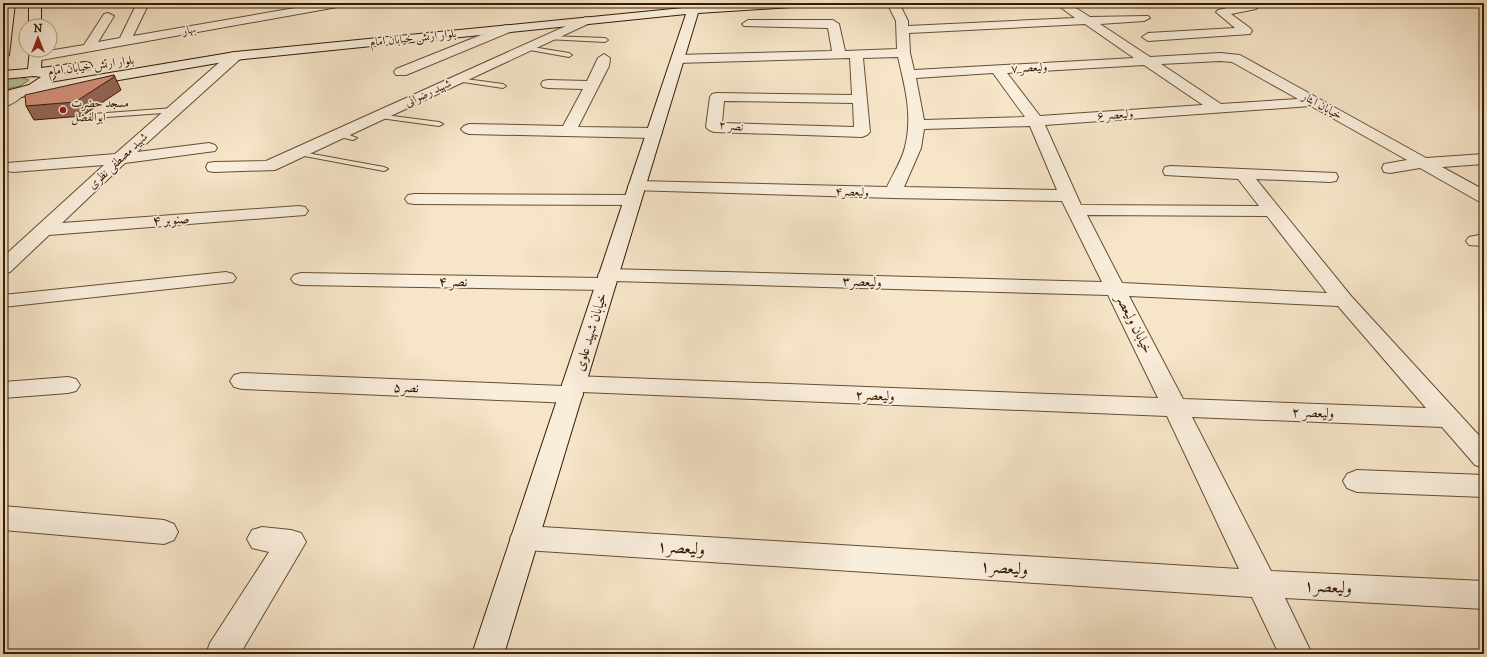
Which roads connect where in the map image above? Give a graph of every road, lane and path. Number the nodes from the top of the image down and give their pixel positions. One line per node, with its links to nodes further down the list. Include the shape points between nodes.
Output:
1 (35, 3): 14 (street)
2 (143, 3): 24 (street)
3 (339, 3): 24 (street, بهار, via 262,14)
4 (667, 3): 34 (street, بلوار ارتش خیابان امام)
5 (807, 3): 11 (street, بلوار ارتش خیابان امام)
6 (893, 3): 20 (street, via 902,21)
7 (1061, 3): 17 (street)
8 (1245, 3): 21 (street, via 1252,7 1222,12 1246,32)
9 (1328, 3): 10 (highway)
10 (1343, 3)
11 (693, 10): 16 (street, بلوار ارتش خیابان امام); 37 (street, خیابان شهید علوی)
12 (7, 11): 29 (street)
13 (108, 16): 25 (street)
14 (35, 18)
15 (1144, 18): 17 (street)
16 (586, 20): 19 (street, بلوار ارتش خیابان امام); 22 (street, شهید رضوانی)
17 (1088, 21): 20 (street); 38 (street)
18 (748, 24): 31 (street, via 834,24)
19 (506, 29): 32 (street, بلوار ارتش خیابان امام); 42 (street)
20 (903, 30): 28 (street)
21 (1148, 37)
22 (549, 38): 23 (lane); 26 (street, شهید رضوانی)
23 (605, 40)
24 (125, 41): 25 (street, بهار)
25 (88, 48): 27 (street, بهار)
26 (526, 48): 30 (lane); 45 (street, شهید رضوانی)
27 (58, 51)
28 (904, 53): 33 (street); 43 (street)
29 (3, 55)
30 (569, 55)
31 (839, 55): 33 (street); 37 (street)
32 (235, 56): 49 (street, بلوار ارتش خیابان امام); 55 (street, شهید مصطفی نظری)
33 (856, 56): 51 (street, نصر ۲)
34 (154, 57)
35 (36, 58): 41 (street)
36 (604, 58): 47 (street)
37 (677, 59): 63 (street, خیابان شهید علوی)
38 (1148, 61): 40 (street, ولیعصر ۷); 53 (street, خیابان ایثار, via 1235,58); 54 (street)
39 (101, 64): 41 (street, بلوار ارتش خیابان امام)
40 (997, 69): 43 (street, ولیعصر ۷); 58 (street, خیابان ولیعصر)
41 (38, 72): 44 (street, بلوار ارتش خیابان امام); 49 (street, via 48,77 46,80)
42 (401, 72)
43 (909, 74): 60 (street)
44 (3, 75)
45 (458, 80): 48 (lane); 57 (street, شهید رضوانی)
46 (548, 84): 47 (street)
47 (593, 85): 62 (street)
48 (503, 86)
49 (21, 92): 50 (street); 52 (street)
50 (3, 96)
51 (859, 99): 51 (street, نصر ۲, via 717,97 714,127 862,132)
52 (3, 102)
53 (1313, 102): 54 (street, ولیعصر ۶); 70 (street, خیابان ایثار)
54 (1217, 108): 58 (street, ولیعصر ۶)
55 (174, 110): 56 (lane); 69 (street, شهید مصطفی نظری)
56 (93, 116)
57 (380, 116): 59 (lane); 64 (street, شهید رضوانی)
58 (1036, 121): 60 (street, ولیعصر ۶); 82 (street, خیابان ولیعصر)
59 (439, 124)
60 (916, 125): 79 (street, via 913,148)
61 (469, 129): 62 (street)
62 (568, 131): 63 (street)
63 (654, 133): 78 (street, خیابان شهید علوی)
64 (339, 134): 65 (lane); 67 (street, شهید رضوانی)
65 (353, 138)
66 (208, 148): 69 (street)
67 (299, 153): 72 (street, شهید رضوانی, via 269,166); 74 (lane)
68 (1484, 158): 70 (street)
69 (120, 159): 71 (street); 85 (street, شهید مصطفی نظری)
70 (1422, 163): 73 (street); 80 (street, خیابان ایثار)
71 (14, 167)
72 (214, 167)
73 (1390, 168)
74 (384, 169)
75 (1171, 171): 76 (street)
76 (1243, 174): 77 (street); 84 (street)
77 (1330, 176)
78 (635, 193): 79 (street, ولیعصر۴); 81 (street, ولیعصر۴); 90 (street, خیابان شهید علوی)
79 (893, 193): 82 (street, ولیعصر۴)
80 (1484, 197)
81 (414, 199)
82 (1072, 203): 84 (street, ولیعصر۴); 91 (street, خیابان ولیعصر)
83 (299, 211): 85 (street, صنوبر ۴)
84 (1273, 211): 92 (street)
85 (44, 230): 86 (street, شهید مصطفی نظری)
86 (12, 251): 87 (street, شهید مصطفی نظری)
87 (3, 268)
88 (226, 278): 93 (street)
89 (301, 279): 90 (street, نصر ۴)
90 (607, 280): 91 (street, ولیعصر۳); 96 (street, خیابان شهید علوی)
91 (1116, 289): 92 (street, ولیعصر۳); 98 (street, خیابان ولیعصر)
92 (1344, 300): 99 (street)
93 (3, 301)
94 (242, 381): 96 (street, نصر۵)
95 (68, 385): 97 (street)
96 (572, 389): 98 (street, ولیعصر۲); 105 (street, خیابان شهید علوی)
97 (3, 390)
98 (1176, 408): 99 (street, ولیعصر ۲); 107 (street, خیابان ولیعصر)
99 (1449, 418): 100 (street)
100 (1484, 458)
101 (1357, 481): 102 (street)
102 (1484, 486)
103 (3, 518): 104 (street)
104 (164, 532)
105 (525, 538): 107 (street, ولیعصر۱); 110 (street, خیابان شهید علوی)
106 (262, 539): 109 (street, via 291,542)
107 (1263, 584): 108 (street, ولیعصر۱); 111 (street, خیابان ولیعصر)
108 (1484, 595)
109 (222, 654)
110 (488, 654)
111 (1296, 654)

